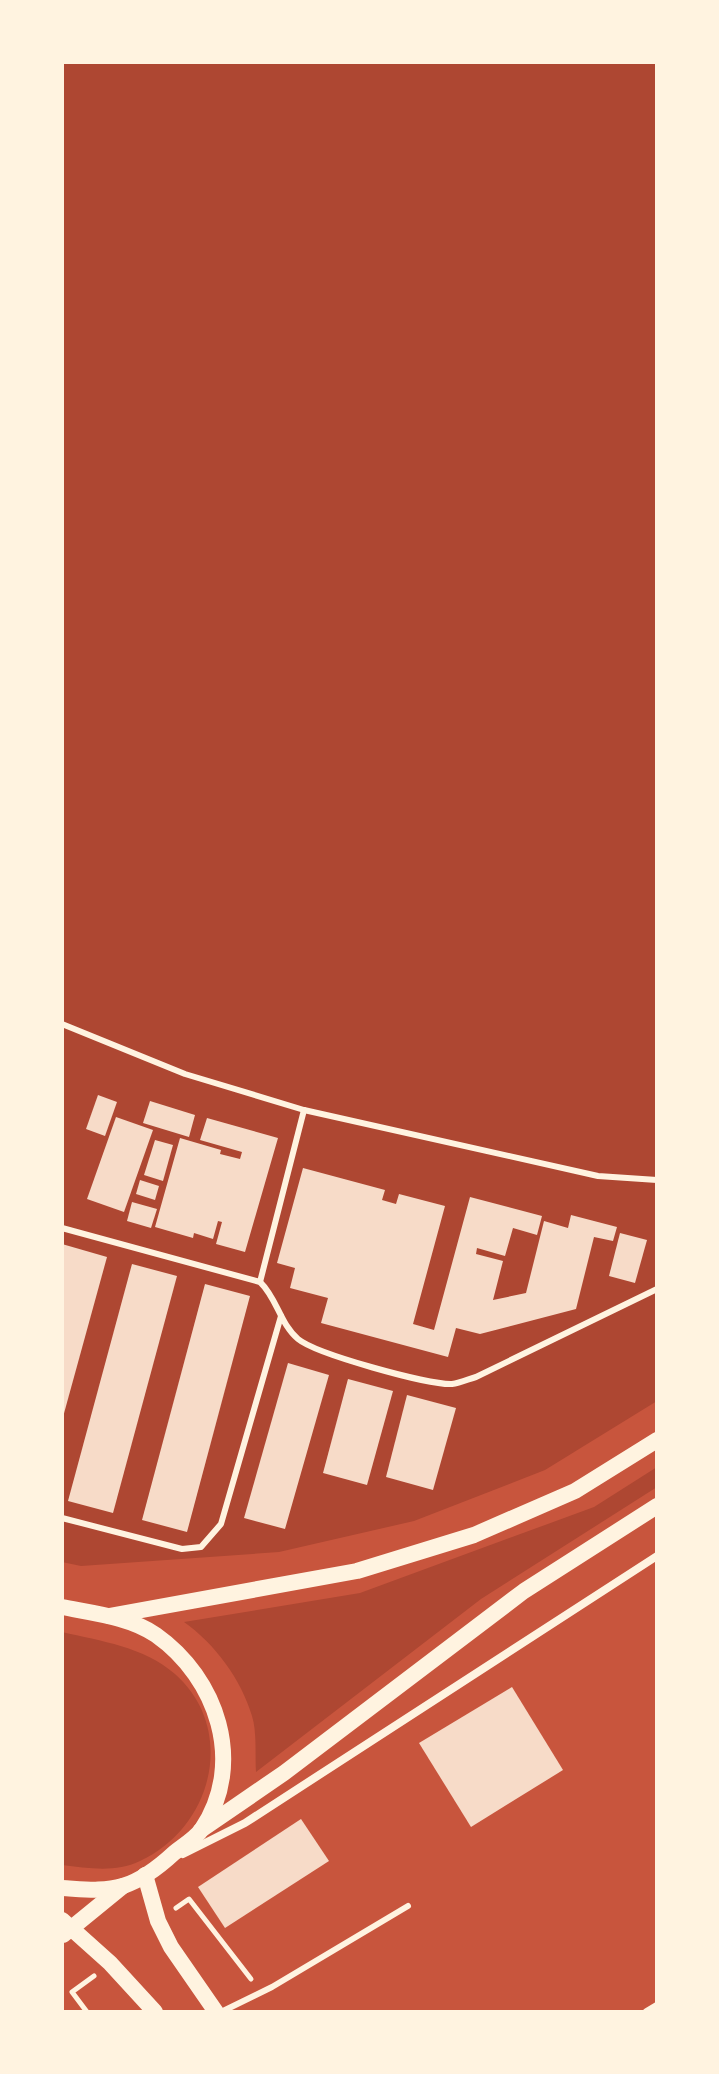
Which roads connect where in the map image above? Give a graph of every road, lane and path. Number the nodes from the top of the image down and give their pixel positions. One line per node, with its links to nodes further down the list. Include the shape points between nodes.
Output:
1 (62, 1024): 2 (lane, via 185,1074)
2 (304, 1110): 3 (lane, via 598,1176); 5 (lane)
3 (657, 1180)
4 (62, 1228): 5 (lane)
5 (260, 1282): 7 (lane)
6 (657, 1289): 7 (lane, via 455,1384 319,1350 297,1338)
7 (281, 1316): 10 (lane, via 221,1524 201,1547 182,1549)
8 (657, 1440): 13 (main road, via 575,1491 474,1535 357,1571)
9 (657, 1506): 14 (main road, via 524,1591)
10 (62, 1518)
11 (657, 1556): 15 (street, via 245,1823)
12 (62, 1607): 13 (main road)
13 (109, 1616): 14 (main road, via 154,1633 185,1661 211,1698 224,1743 220,1789)
14 (201, 1830): 15 (main road)
15 (160, 1865): 16 (main road)
16 (145, 1875): 17 (main road); 20 (main road)
17 (124, 1886): 18 (main road); 21 (main road)
18 (62, 1888)
19 (408, 1906): 23 (lane)
20 (158, 1921): 23 (path, via 189,1899); 27 (main road)
21 (65, 1928): 22 (main road)
22 (110, 1963): 25 (path, via 72,1992); 26 (main road)
23 (260, 1991): 27 (lane)
24 (657, 2006): 28 (street)
25 (87, 2012)
26 (155, 2012)
27 (218, 2012)
28 (647, 2012)

